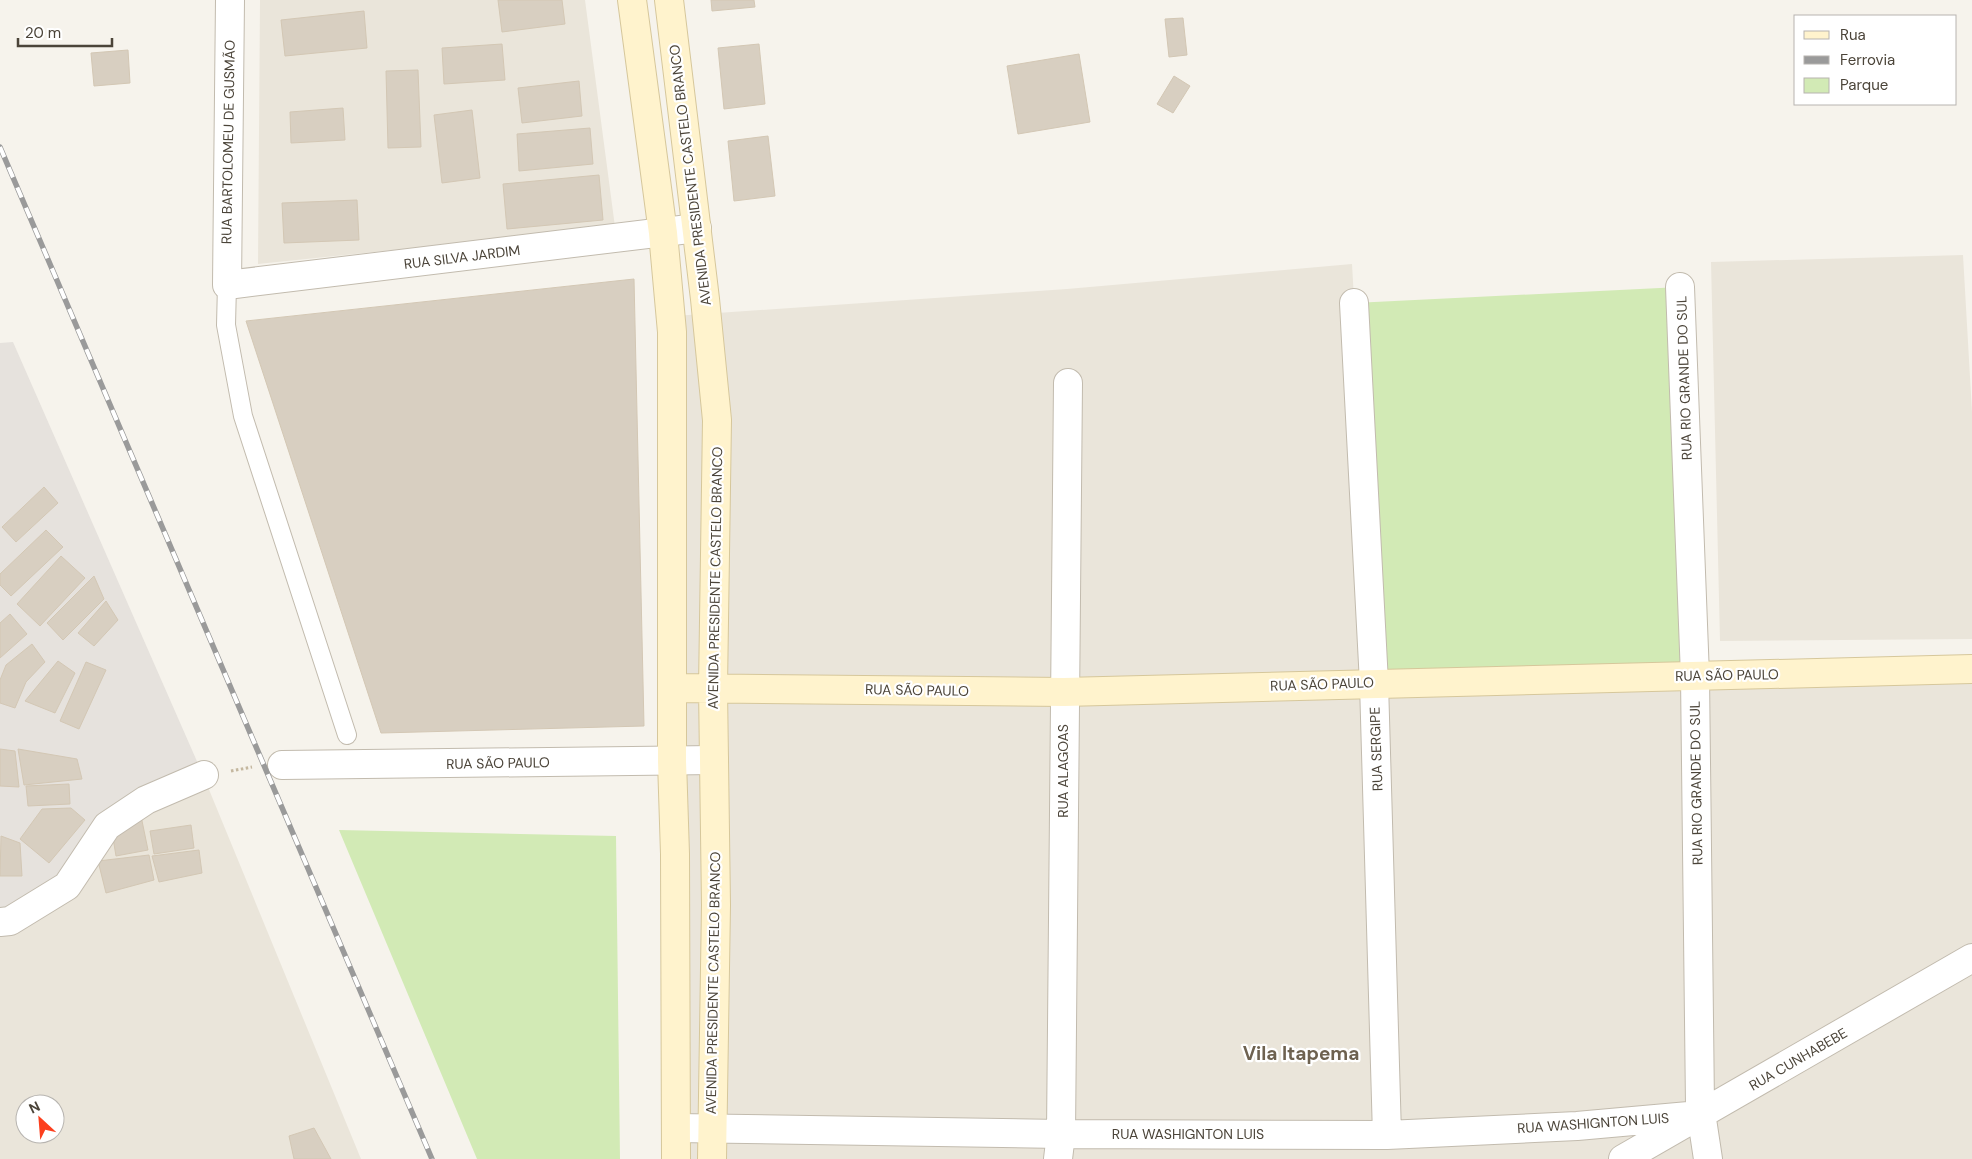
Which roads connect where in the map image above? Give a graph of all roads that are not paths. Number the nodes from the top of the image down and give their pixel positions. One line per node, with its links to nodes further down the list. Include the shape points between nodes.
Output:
1 (230, 0): 6 (street, RUA BARTOLOMEU DE GUSMÃO)
2 (632, 0): 5 (street)
3 (669, 0): 4 (street, AVENIDA PRESIDENTE CASTELO BRANCO)
4 (696, 228): 5 (street, RUA SILVA JARDIM); 14 (street, AVENIDA PRESIDENTE CASTELO BRANCO, via 717,420)
5 (663, 233): 6 (street, RUA SILVA JARDIM); 13 (street, via 672,332)
6 (227, 285): 16 (lane, via 226,325 243,416)
7 (1680, 287): 11 (street, RUA RIO GRANDE DO SUL)
8 (1354, 303): 12 (street, RUA SERGIPE)
9 (1068, 382): 15 (street, RUA ALAGOAS)
10 (1972, 669): 11 (street, RUA SÃO PAULO)
11 (1695, 676): 12 (street, RUA SÃO PAULO); 23 (street, RUA RIO GRANDE DO SUL)
12 (1374, 683): 15 (street, RUA SÃO PAULO); 26 (street, RUA SERGIPE)
13 (672, 688): 14 (street, RUA SÃO PAULO); 18 (street)
14 (713, 688): 15 (street, RUA SÃO PAULO); 17 (street, AVENIDA PRESIDENTE CASTELO BRANCO)
15 (1064, 692): 27 (street, RUA ALAGOAS)
16 (347, 735)
17 (714, 760): 18 (street, RUA SÃO PAULO); 25 (street, AVENIDA PRESIDENTE CASTELO BRANCO, via 716,905)
18 (672, 761): 19 (street, RUA SÃO PAULO); 24 (street)
19 (282, 765)
20 (204, 775): 21 (street, via 146,800 107,826 67,886 10,921)
21 (0, 922)
22 (1972, 958): 23 (street, RUA CUNHABEBE)
23 (1700, 1115): 26 (street, RUA WASHIGNTON LUIS, via 1577,1126); 30 (street, RUA CUNHABEBE); 31 (street, RUA RIO GRANDE DO SUL)
24 (676, 1128): 25 (street, RUA WASHIGNTON LUIS); 28 (street)
25 (711, 1128): 27 (street, RUA WASHIGNTON LUIS); 29 (street, AVENIDA PRESIDENTE CASTELO BRANCO)
26 (1387, 1135): 27 (street, RUA WASHIGNTON LUIS)
27 (1060, 1146)
28 (676, 1159)
29 (712, 1159)
30 (1623, 1159)
31 (1708, 1159)

